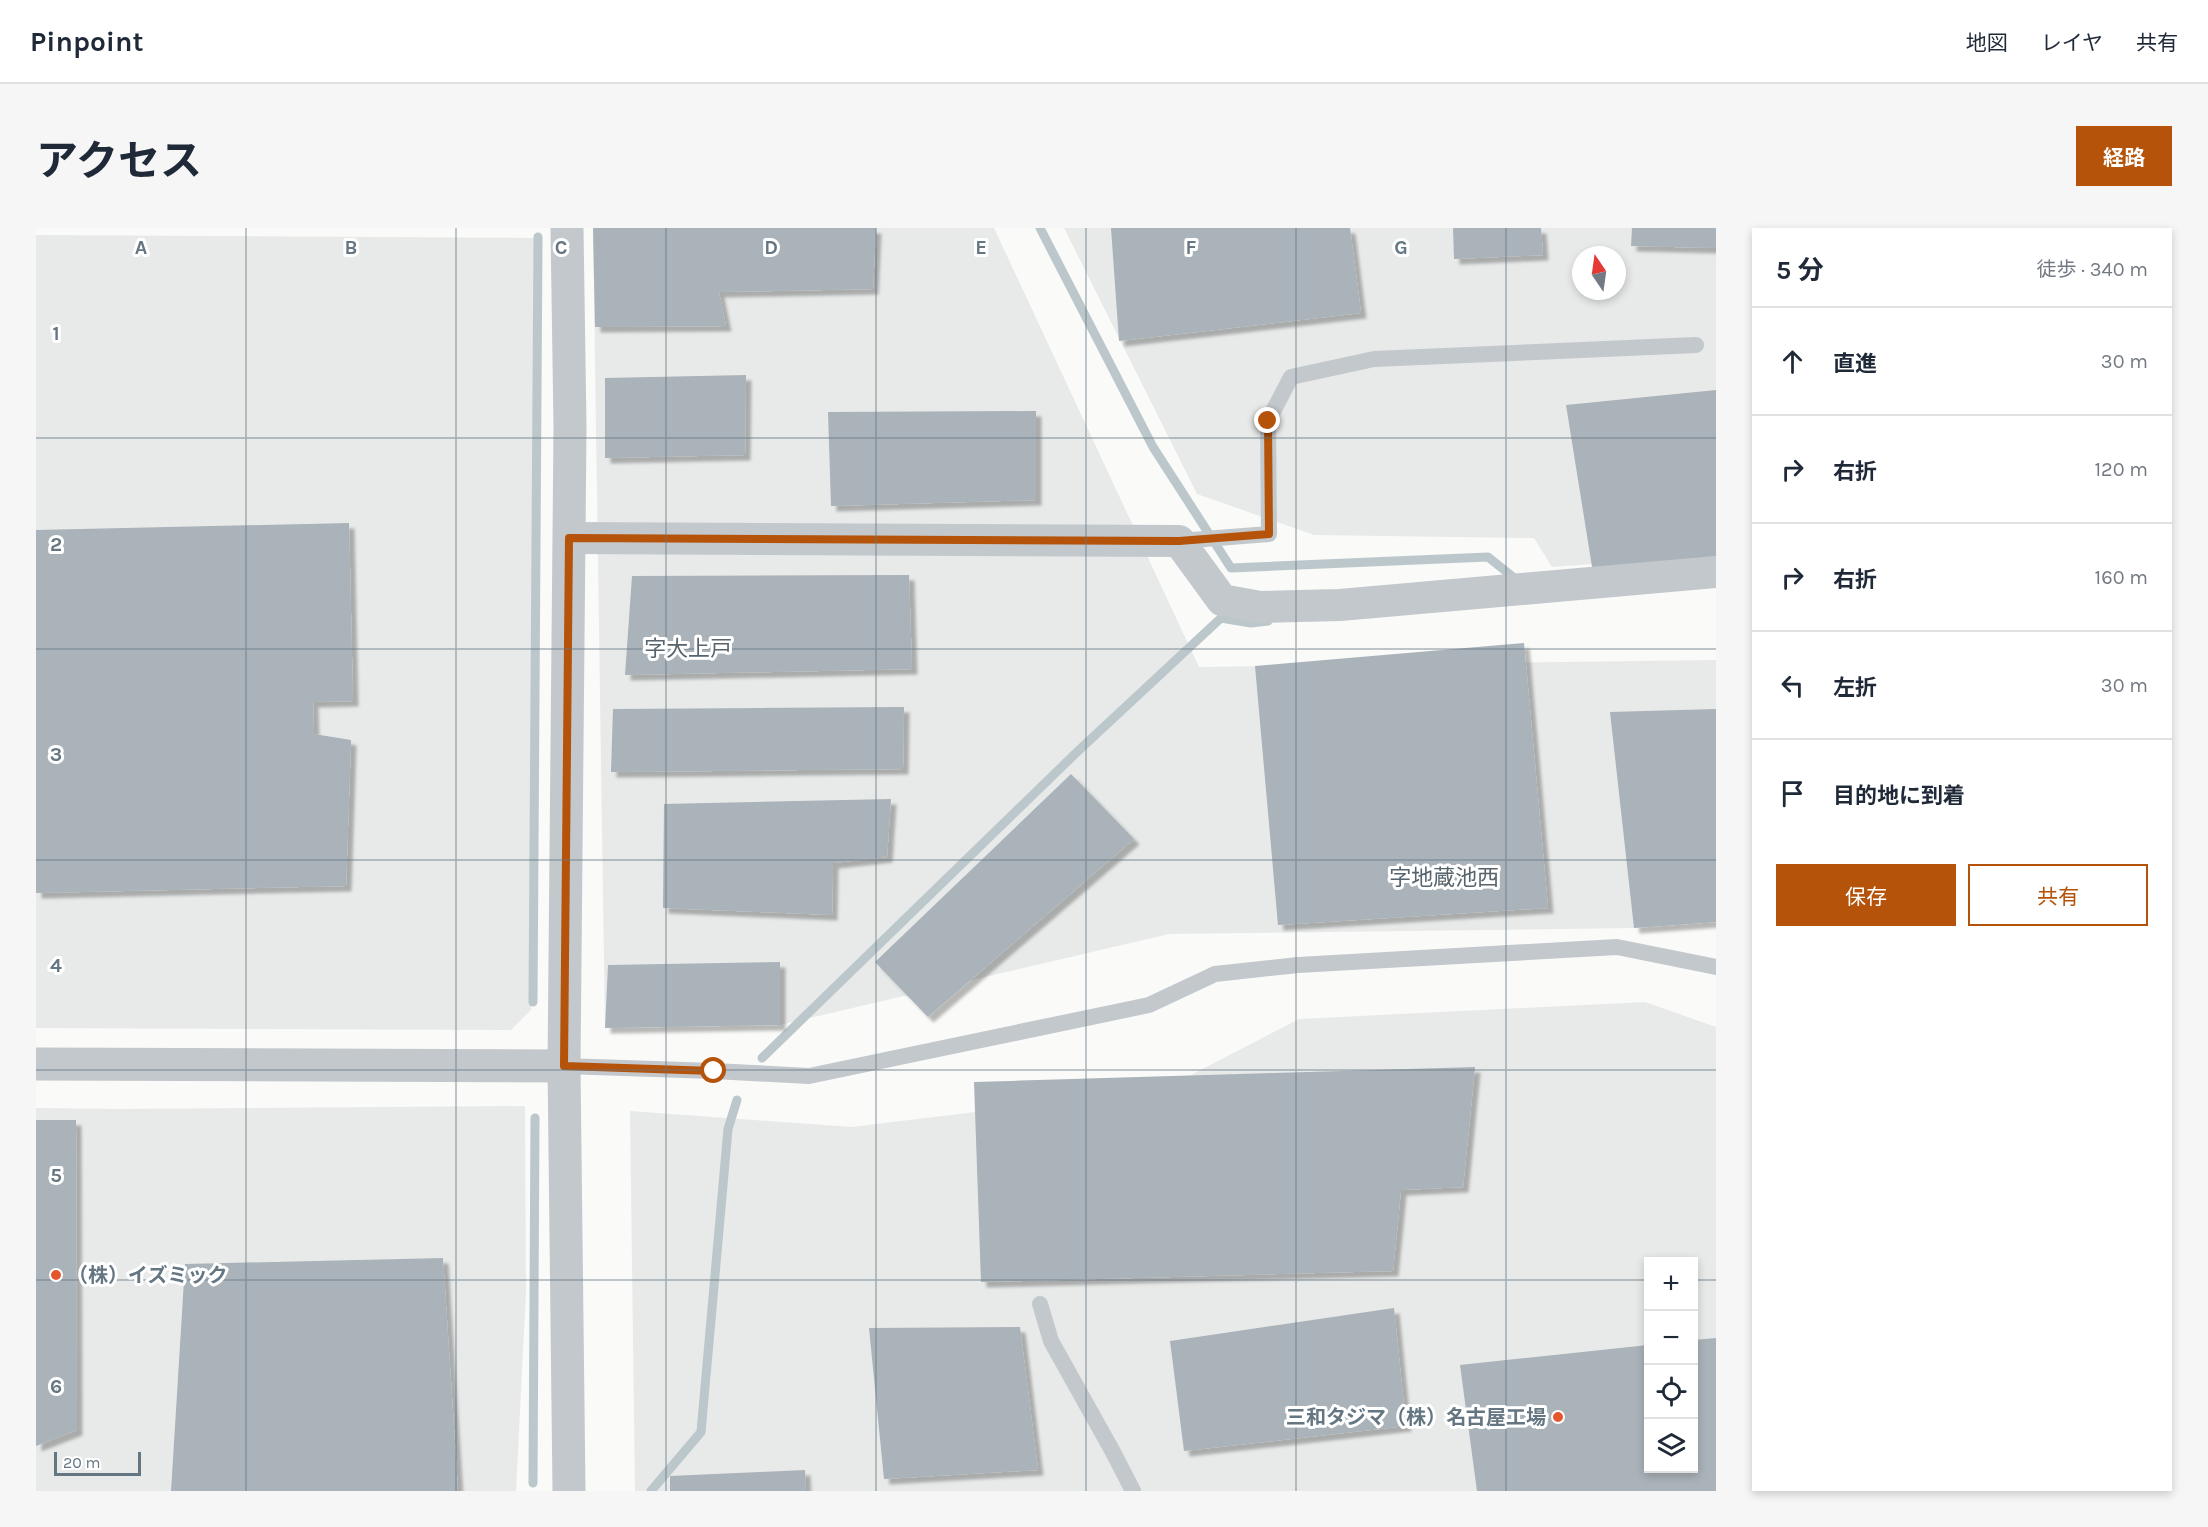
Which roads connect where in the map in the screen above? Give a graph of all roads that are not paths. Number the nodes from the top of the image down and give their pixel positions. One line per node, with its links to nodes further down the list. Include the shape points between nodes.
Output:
1 (567, 228): 3 (street)
2 (1696, 345): 4 (lane, via 1374,359 1291,377 1268,421 1269,534)
3 (569, 538): 4 (street); 8 (street)
4 (1188, 541): 5 (street, via 1222,600 1260,607 1340,606)
5 (1716, 572)
6 (1716, 967): 8 (lane, via 1617,947 1298,965 1215,974 1149,1005 809,1077)
7 (36, 1064): 8 (street)
8 (564, 1066): 10 (street)
9 (1040, 1304): 11 (lane, via 1051,1341)
10 (568, 1491)
11 (1133, 1491)

